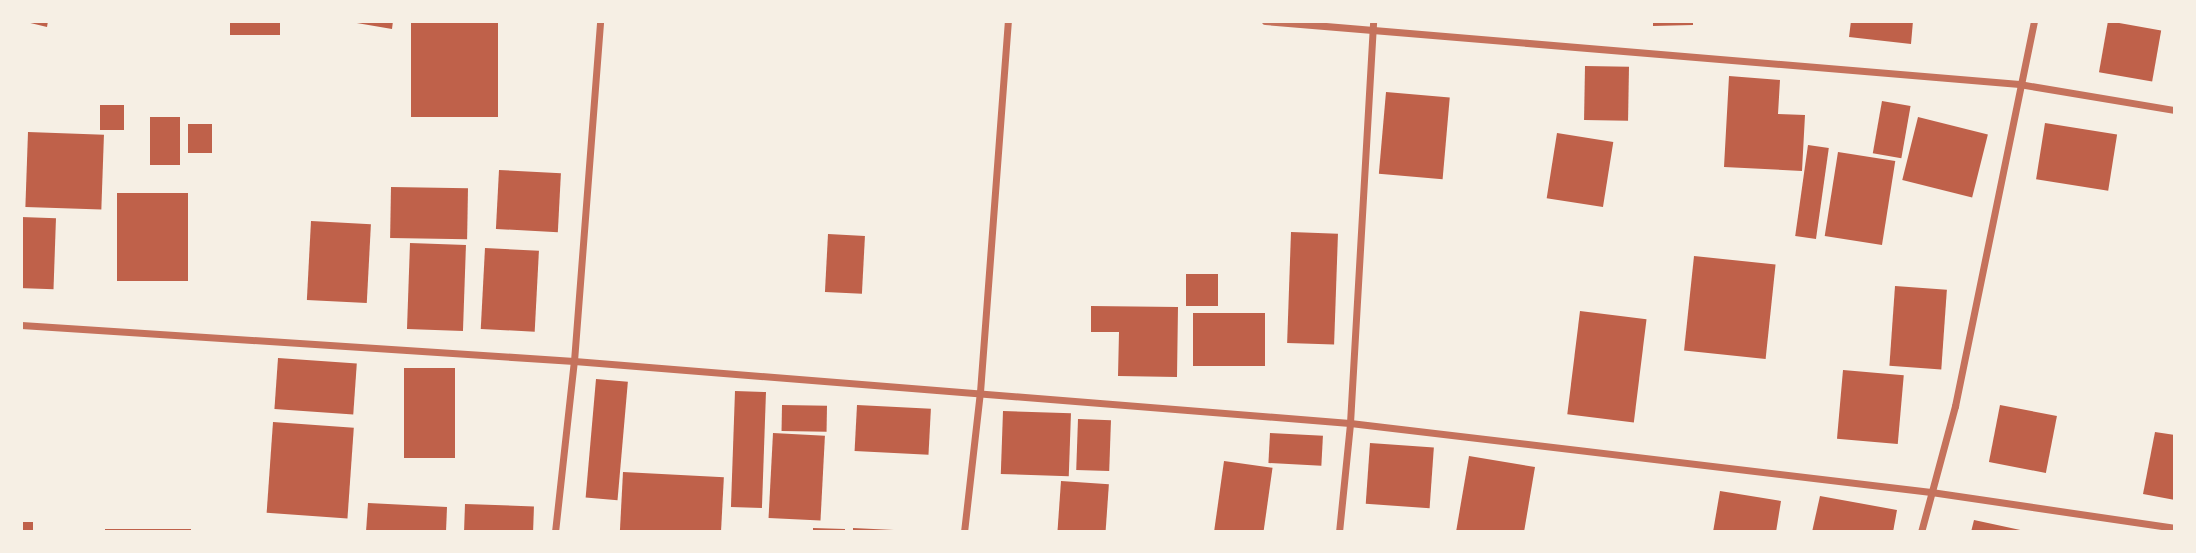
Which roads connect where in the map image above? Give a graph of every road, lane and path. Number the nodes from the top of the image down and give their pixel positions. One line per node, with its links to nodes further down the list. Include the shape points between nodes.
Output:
1 (600, 21): 9 (street)
2 (1008, 21): 10 (street)
3 (1265, 21): 5 (street)
4 (2034, 21): 6 (street)
5 (1373, 24): 6 (street); 11 (street)
6 (2019, 84): 7 (street); 12 (street, via 1955,406)
7 (2175, 110)
8 (21, 325): 9 (street)
9 (574, 361): 10 (street); 14 (street)
10 (980, 392): 11 (street); 15 (street)
11 (1350, 423): 12 (street); 16 (street)
12 (1931, 492): 13 (street); 17 (street)
13 (2175, 528)
14 (555, 532)
15 (964, 532)
16 (1339, 532)
17 (1921, 532)

